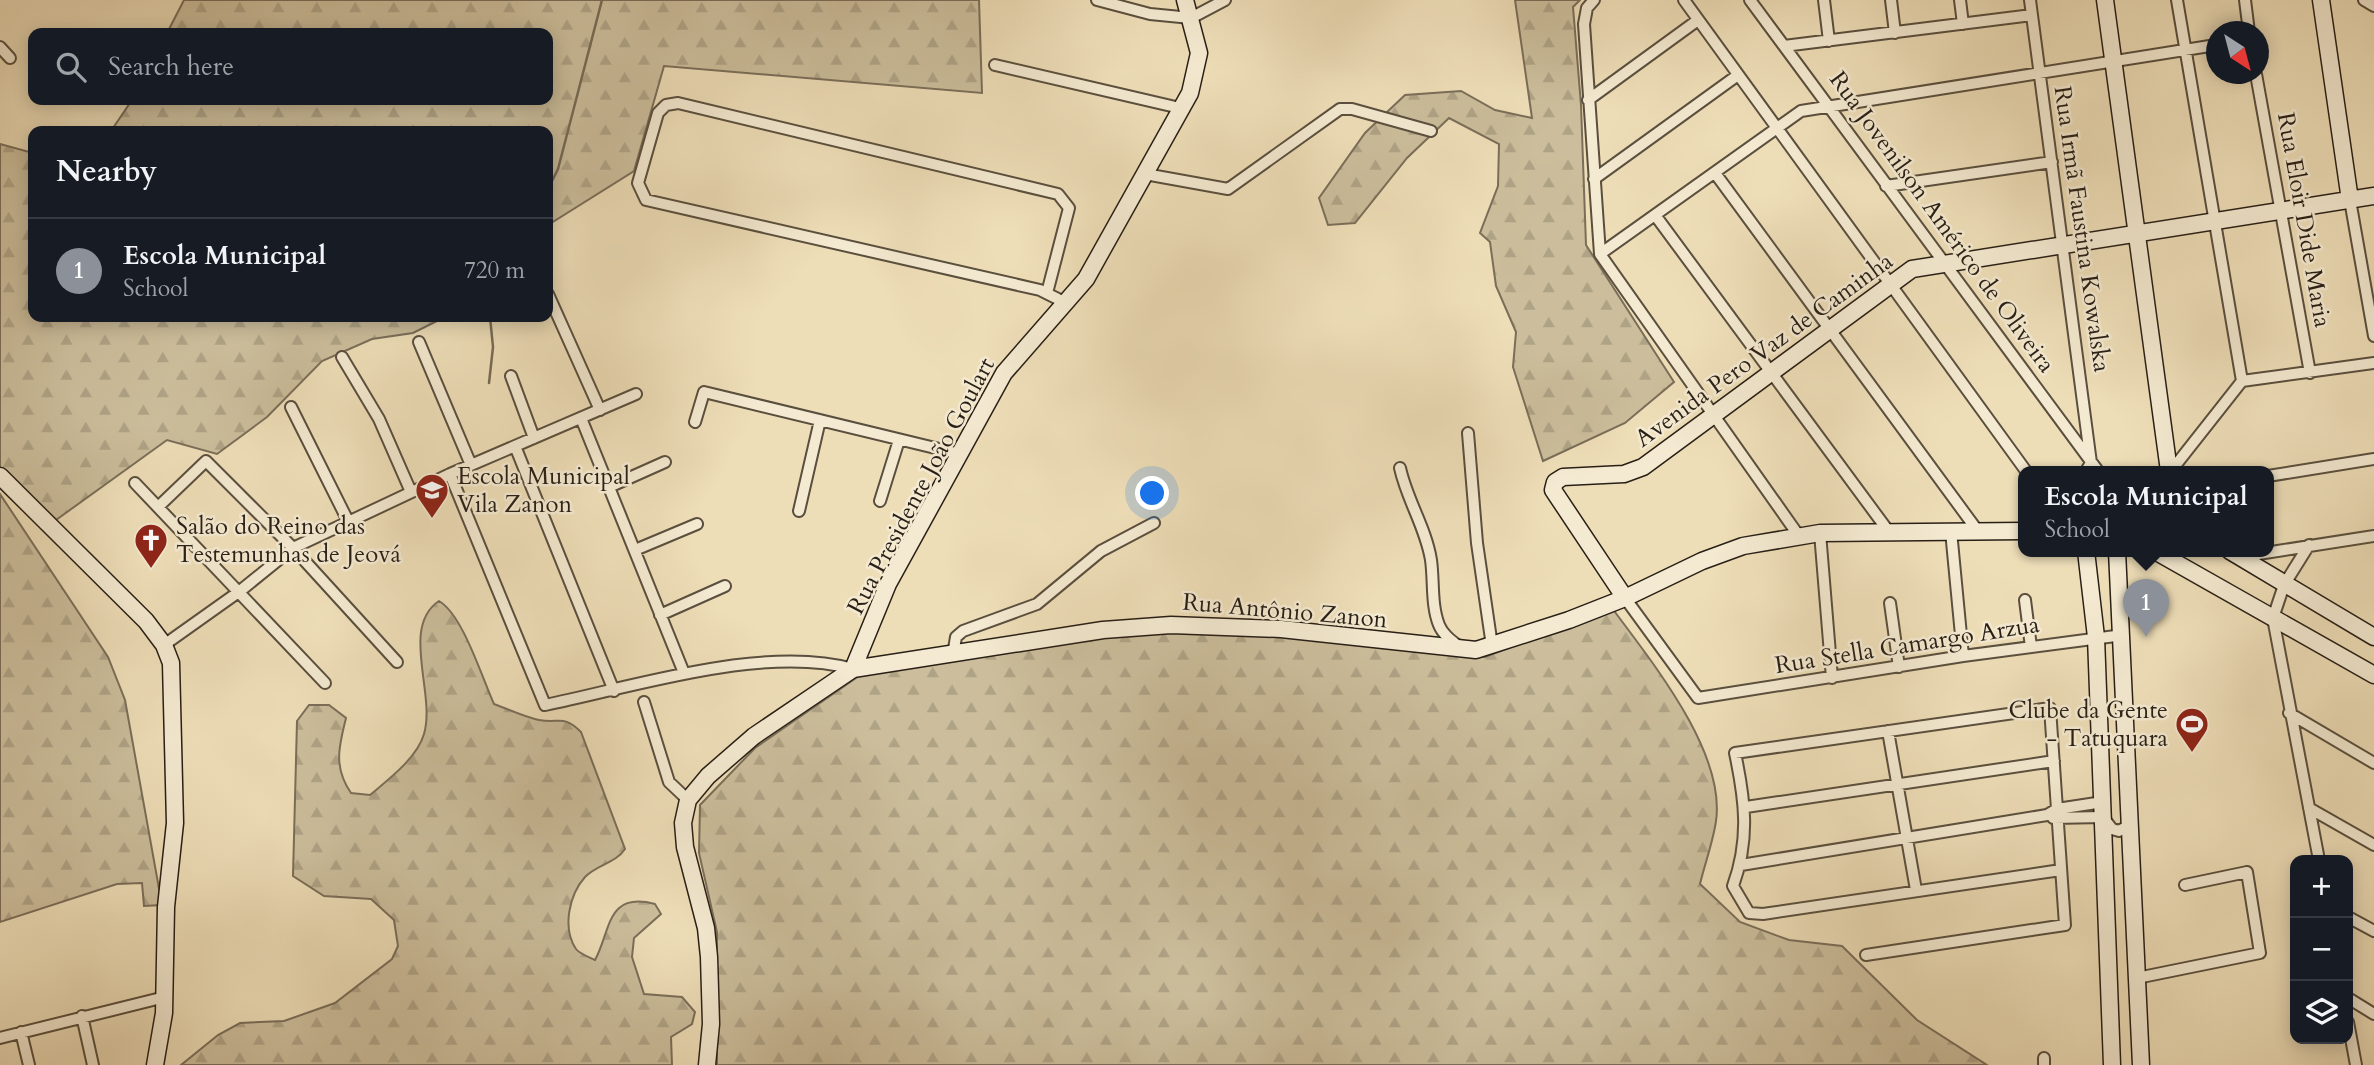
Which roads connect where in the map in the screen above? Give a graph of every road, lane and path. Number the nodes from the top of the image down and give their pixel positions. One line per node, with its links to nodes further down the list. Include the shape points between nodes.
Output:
1 (1097, 0): 18 (street, via 1150,14)
2 (1185, 0): 18 (main road, Rua Presidente João Goulart)
3 (1225, 0): 18 (street)
4 (1594, 0): 34 (street, via 1584,24)
5 (1684, 0): 19 (street)
6 (1750, 0): 24 (street, Rua Jovenilson Américo de Oliveira)
7 (1825, 0): 23 (street)
8 (1891, 0): 22 (street)
9 (1960, 0): 21 (street)
10 (2030, 0): 17 (street, Rua Irmã Faustina Kowalska)
11 (2105, 0): 29 (main road)
12 (2177, 0): 27 (street)
13 (2245, 0): 20 (street)
14 (2321, 0): 45 (main road)
15 (2364, 0): 16 (street)
16 (2374, 6)
17 (2032, 15): 21 (street); 32 (street, Rua Irmã Faustina Kowalska)
18 (1191, 18): 36 (main road, Rua Presidente João Goulart, via 1199,53 1190,93)
19 (1698, 20): 31 (street); 34 (street)
20 (2248, 21)
21 (1963, 24): 22 (street)
22 (1895, 33): 23 (street)
23 (1829, 41): 24 (street)
24 (1784, 46): 35 (street, Rua Jovenilson Américo de Oliveira)
25 (0, 47): 28 (street)
26 (2206, 47): 27 (street)
27 (2186, 51): 29 (street); 48 (street)
28 (10, 58)
29 (2114, 64): 32 (street); 49 (main road)
30 (995, 65): 36 (street)
31 (1738, 75): 37 (street); 42 (street)
32 (2039, 75): 35 (street); 39 (street, Rua Irmã Faustina Kowalska)
33 (2258, 84): 46 (street, Rua Eloir Dide Maria)
34 (1588, 100): 42 (street)
35 (1828, 107): 37 (street, via 1801,111); 43 (street, Rua Jovenilson Américo de Oliveira)
36 (1180, 108): 41 (main road, Rua Presidente João Goulart)
37 (1776, 129): 40 (street); 53 (street)
38 (1431, 131): 41 (street, via 1340,109 1228,189)
39 (2052, 162): 43 (street); 50 (street, Rua Irmã Faustina Kowalska)
40 (1715, 173): 47 (street); 57 (street)
41 (1145, 174): 55 (main road, Rua Presidente João Goulart, via 1105,249)
42 (1594, 179): 51 (street)
43 (1886, 186): 52 (street, Rua Jovenilson Américo de Oliveira)
44 (2374, 196): 45 (main road, Avenida Pero Vaz de Caminha)
45 (2350, 200): 46 (main road, Avenida Pero Vaz de Caminha); 58 (street)
46 (2281, 211): 48 (main road, Avenida Pero Vaz de Caminha); 63 (street, Rua Eloir Dide Maria)
47 (1655, 215): 51 (street); 62 (street)
48 (2214, 223): 49 (main road, Avenida Pero Vaz de Caminha); 65 (street)
49 (2137, 235): 50 (main road, Avenida Pero Vaz de Caminha); 84 (main road)
50 (2065, 246): 52 (main road, Avenida Pero Vaz de Caminha); 83 (street, Rua Irmã Faustina Kowalska)
51 (1600, 254): 69 (street)
52 (1944, 264): 53 (main road, Avenida Pero Vaz de Caminha, via 1912,269); 82 (street, Rua Jovenilson Américo de Oliveira)
53 (1889, 285): 57 (main road, Avenida Pero Vaz de Caminha); 81 (street)
54 (1047, 293): 54 (street, via 646,200 638,183 658,113 678,103 1058,194 1069,208); 55 (street)
55 (1066, 303): 77 (main road, Rua Presidente João Goulart, via 1004,373)
56 (553, 305): 68 (street)
57 (1831, 327): 62 (main road, Avenida Pero Vaz de Caminha); 100 (street)
58 (2374, 337)
59 (419, 342): 80 (street)
60 (342, 357): 92 (street, via 379,419)
61 (2374, 363): 63 (street)
62 (1769, 372): 69 (main road, Avenida Pero Vaz de Caminha); 101 (street)
63 (2310, 373): 65 (street)
64 (511, 376): 74 (street)
65 (2242, 382): 85 (street)
66 (636, 394): 68 (street)
67 (291, 407): 96 (street)
68 (600, 410): 70 (street)
69 (1712, 414): 104 (street); 117 (main road, Avenida Pero Vaz de Caminha, via 1643,467 1624,474 1563,477 1555,482 1553,490)
70 (580, 418): 74 (street); 91 (street)
71 (820, 420): 72 (street, via 704,392); 75 (street); 95 (street)
72 (695, 422)
73 (1468, 433): 126 (street)
74 (534, 438): 76 (street)
75 (899, 440): 77 (street); 93 (street)
76 (515, 446): 80 (street); 138 (street)
77 (960, 454): 133 (main road, Rua Presidente João Goulart, via 888,584)
78 (2374, 458): 88 (street)
79 (665, 462): 91 (street)
80 (471, 465): 87 (street)
81 (2022, 466)
82 (2091, 466)
83 (2092, 466)
84 (2169, 466)
85 (2174, 466)
86 (1400, 468): 128 (street, via 1431,558 1438,624 1446,637)
87 (450, 474): 92 (street); 138 (street, via 545,705)
88 (2274, 475)
89 (0, 476): 125 (main road, via 146,621)
90 (135, 483): 94 (street)
91 (609, 487): 109 (street)
92 (411, 492): 96 (street)
93 (880, 501)
94 (158, 507): 107 (street, via 206,461); 116 (street)
95 (799, 511)
96 (348, 521): 107 (street)
97 (1154, 523): 129 (street, via 1101,551 1037,604 963,631 956,637)
98 (697, 524): 109 (street)
99 (2018, 529): 100 (main road, Rua Antônio Zanon)
100 (1977, 530): 102 (main road, Rua Antônio Zanon)
101 (1889, 531): 102 (main road, Rua Antônio Zanon); 103 (main road, Rua Antônio Zanon)
102 (1951, 531): 130 (street)
103 (1820, 533): 104 (main road, Rua Antônio Zanon); 136 (street)
104 (1799, 536): 117 (main road, Rua Antônio Zanon, via 1743,546)
105 (2374, 536): 106 (street)
106 (2309, 545): 108 (street); 114 (street)
107 (293, 548): 116 (street); 131 (street)
108 (2274, 549)
109 (635, 550): 120 (street)
110 (2087, 557): 123 (main road)
111 (2118, 557): 122 (main road)
112 (2166, 557): 121 (main road)
113 (2240, 557): 114 (main road)
114 (2284, 585): 121 (street); 124 (main road)
115 (725, 586): 120 (street)
116 (240, 591): 125 (street); 137 (street)
117 (1625, 598): 126 (main road, Rua Antônio Zanon); 136 (street, Rua Stella Camargo Arzua, via 1698,698)
118 (2025, 600): 127 (street)
119 (1890, 603): 132 (street)
120 (660, 615): 134 (street)
121 (2273, 618): 135 (main road); 140 (street)
122 (2123, 635): 123 (street, Rua Stella Camargo Arzua); 150 (main road)
123 (2096, 637): 127 (street, Rua Stella Camargo Arzua); 148 (main road)
124 (2374, 637)
125 (164, 645): 162 (main road, via 173,676 176,808 166,907)
126 (1492, 646): 128 (main road, Rua Antônio Zanon)
127 (2031, 647): 130 (street, Rua Stella Camargo Arzua)
128 (1463, 649): 129 (main road, Rua Antônio Zanon, via 1281,629 1171,625 1103,630)
129 (953, 655): 133 (main road, Rua Antônio Zanon)
130 (1963, 656): 132 (street, Rua Stella Camargo Arzua)
131 (397, 662)
132 (1899, 667): 136 (street, Rua Stella Camargo Arzua)
133 (853, 670): 134 (street, via 798,662); 145 (main road, Rua Antônio Zanon, via 754,736)
134 (684, 673): 138 (street)
135 (2374, 675)
136 (1832, 678)
137 (325, 682)
138 (614, 691)
139 (644, 702): 145 (street, via 669,782)
140 (2289, 713): 143 (street); 147 (street)
141 (1888, 731): 142 (street, via 2050,708); 144 (street); 146 (street, via 1735,753)
142 (2054, 761): 144 (street); 149 (street)
143 (2374, 763)
144 (1898, 786): 146 (street); 151 (street)
145 (688, 800): 172 (main road, via 683,822 685,848 709,957)
146 (1746, 807): 154 (street)
147 (2309, 808): 152 (street); 153 (street)
148 (2103, 809): 149 (street); 150 (street, via 2112,829 2119,831); 173 (main road)
149 (2054, 815): 151 (street); 155 (street)
150 (2131, 824): 161 (main road)
151 (1907, 838): 154 (street); 157 (street)
152 (2374, 845)
153 (2318, 855)
154 (1741, 865): 157 (street, via 1733,886 1749,913)
155 (2061, 870): 157 (street); 160 (street, via 2065,925)
156 (2185, 885): 161 (street, via 2247,872 2260,953)
157 (1916, 890)
158 (2350, 918): 159 (street)
159 (2374, 931)
160 (1866, 954)
161 (2137, 978): 174 (main road)
162 (165, 997): 165 (street); 171 (main road)
163 (2353, 1001): 164 (street)
164 (2374, 1013)
165 (82, 1016): 166 (street); 170 (street)
166 (21, 1032): 167 (street); 169 (street)
167 (0, 1038)
168 (2353, 1044): 175 (street)
169 (29, 1065)
170 (93, 1065)
171 (155, 1065)
172 (707, 1065)
173 (2112, 1065)
174 (2141, 1065)
175 (2357, 1065)

